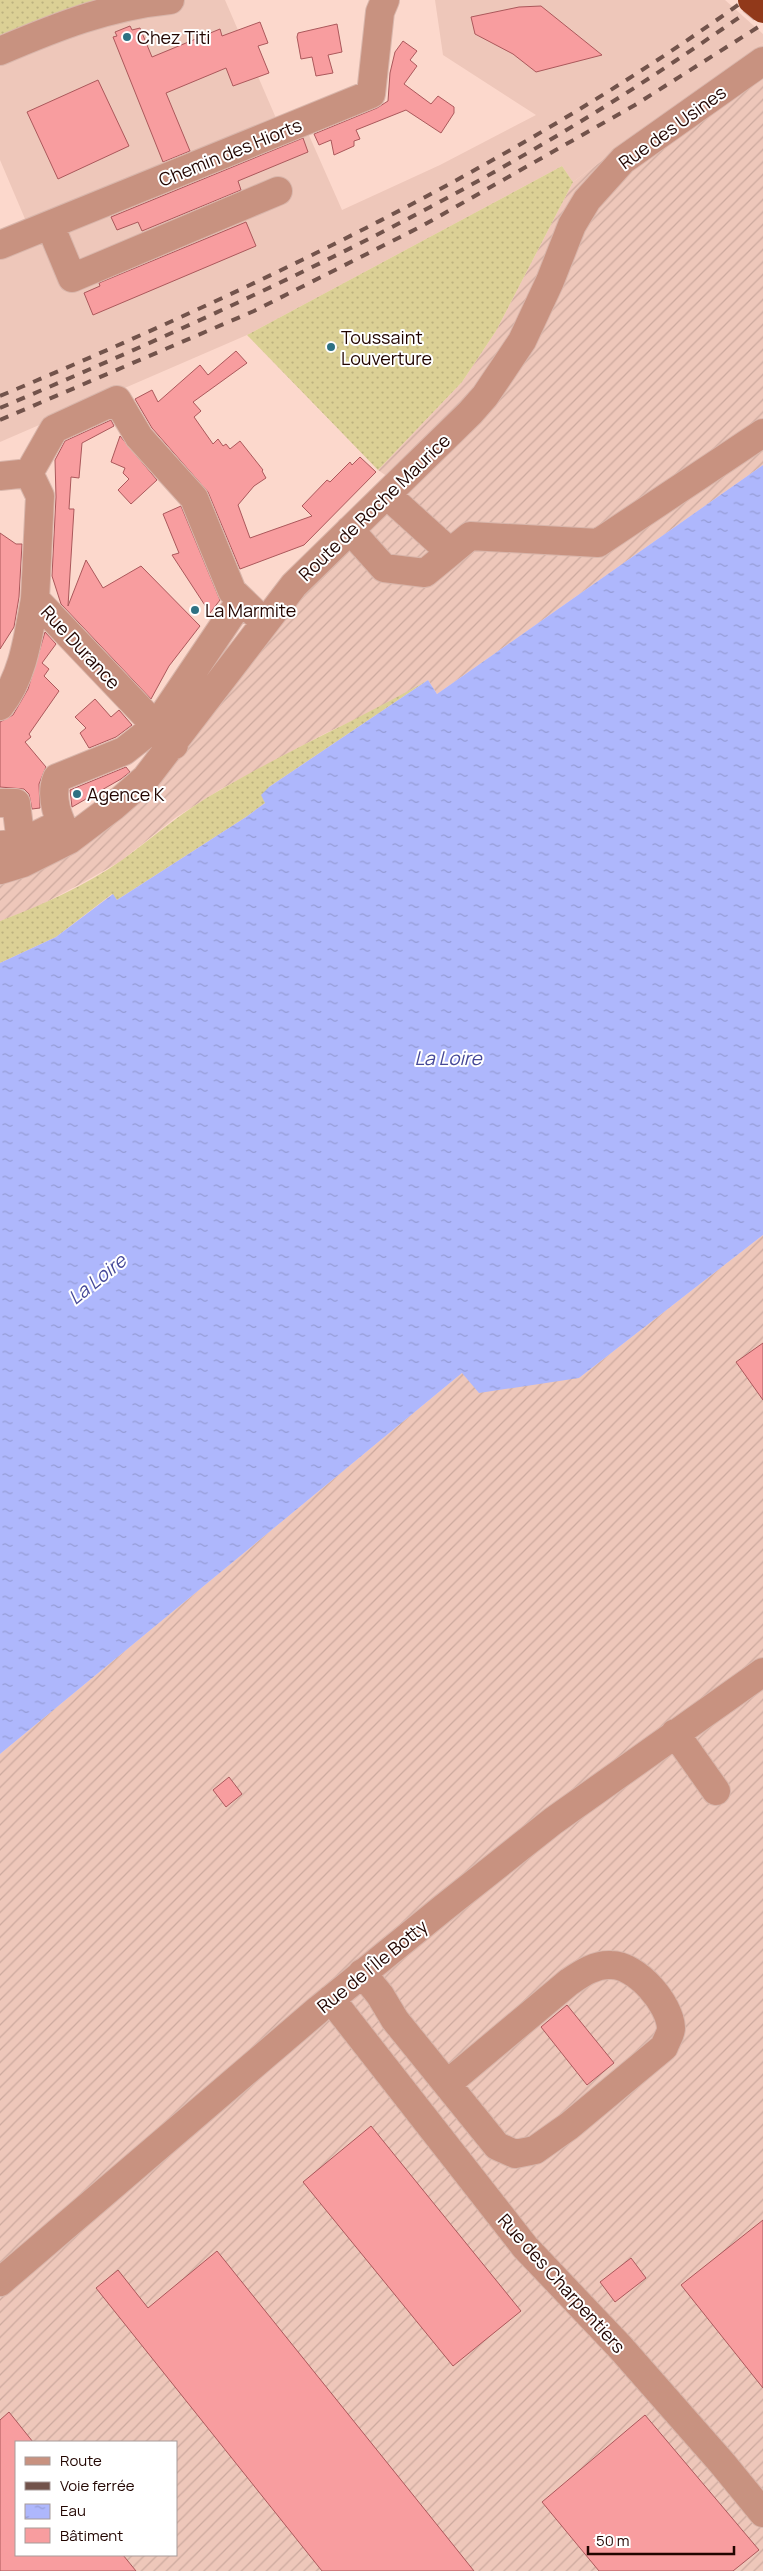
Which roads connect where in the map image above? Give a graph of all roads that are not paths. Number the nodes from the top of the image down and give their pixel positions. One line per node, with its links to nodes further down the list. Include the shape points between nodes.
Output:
1 (170, 0): 4 (street)
2 (384, 0): 10 (street, Chemin des Hiorts, via 371,94)
3 (752, 0): 5 (highway, bridge)
4 (124, 3): 6 (street)
5 (763, 9)
6 (0, 51)
7 (763, 61): 9 (street, Rue des Usines, via 623,160)
8 (278, 191): 10 (street, via 72,278)
9 (587, 200): 15 (street, Route de Roche Maurice, via 572,225 522,341 485,396)
10 (50, 225): 11 (street, Chemin des Hiorts)
11 (0, 245)
12 (763, 432): 17 (street, via 598,543 470,536)
13 (29, 473): 14 (street); 18 (street, Rue Durance, via 40,496); 19 (street, via 54,429 118,400 139,437 194,498 232,591)
14 (0, 476)
15 (387, 496): 16 (street, Route de Roche Maurice); 17 (street)
16 (350, 530): 17 (street, via 384,568 425,573); 20 (street, Route de Roche Maurice, via 294,585)
17 (450, 552)
18 (35, 599): 21 (street, via 25,654 12,690); 22 (street, Rue Durance)
19 (241, 600): 20 (street); 22 (street)
20 (264, 622): 22 (street, Route de Roche Maurice)
21 (0, 706)
22 (165, 736): 24 (street, Route de Roche Maurice, via 146,778 114,806); 24 (street, via 57,778 52,791)
23 (0, 803): 25 (street, via 16,803)
24 (65, 832): 25 (street, Route de Roche Maurice); 26 (street, Route de Roche Maurice, via 37,857)
25 (11, 844)
26 (0, 870)
27 (763, 1672): 28 (street, Rue de l'Île Botty)
28 (675, 1733): 29 (street); 30 (street, Rue de l'Île Botty, via 553,1821)
29 (716, 1791)
30 (362, 1973): 31 (street, Rue de l'Île Botty); 32 (street)
31 (331, 1999): 33 (street, Rue de l'Île Botty); 34 (street, Rue des Charpentiers, via 525,2247 620,2347)
32 (447, 2084): 32 (street, via 497,2146 515,2154 536,2150 664,2046 671,2030 666,2011 651,1988 630,1969 611,1964 589,1970 569,1982)
33 (0, 2282)
34 (763, 2513)

